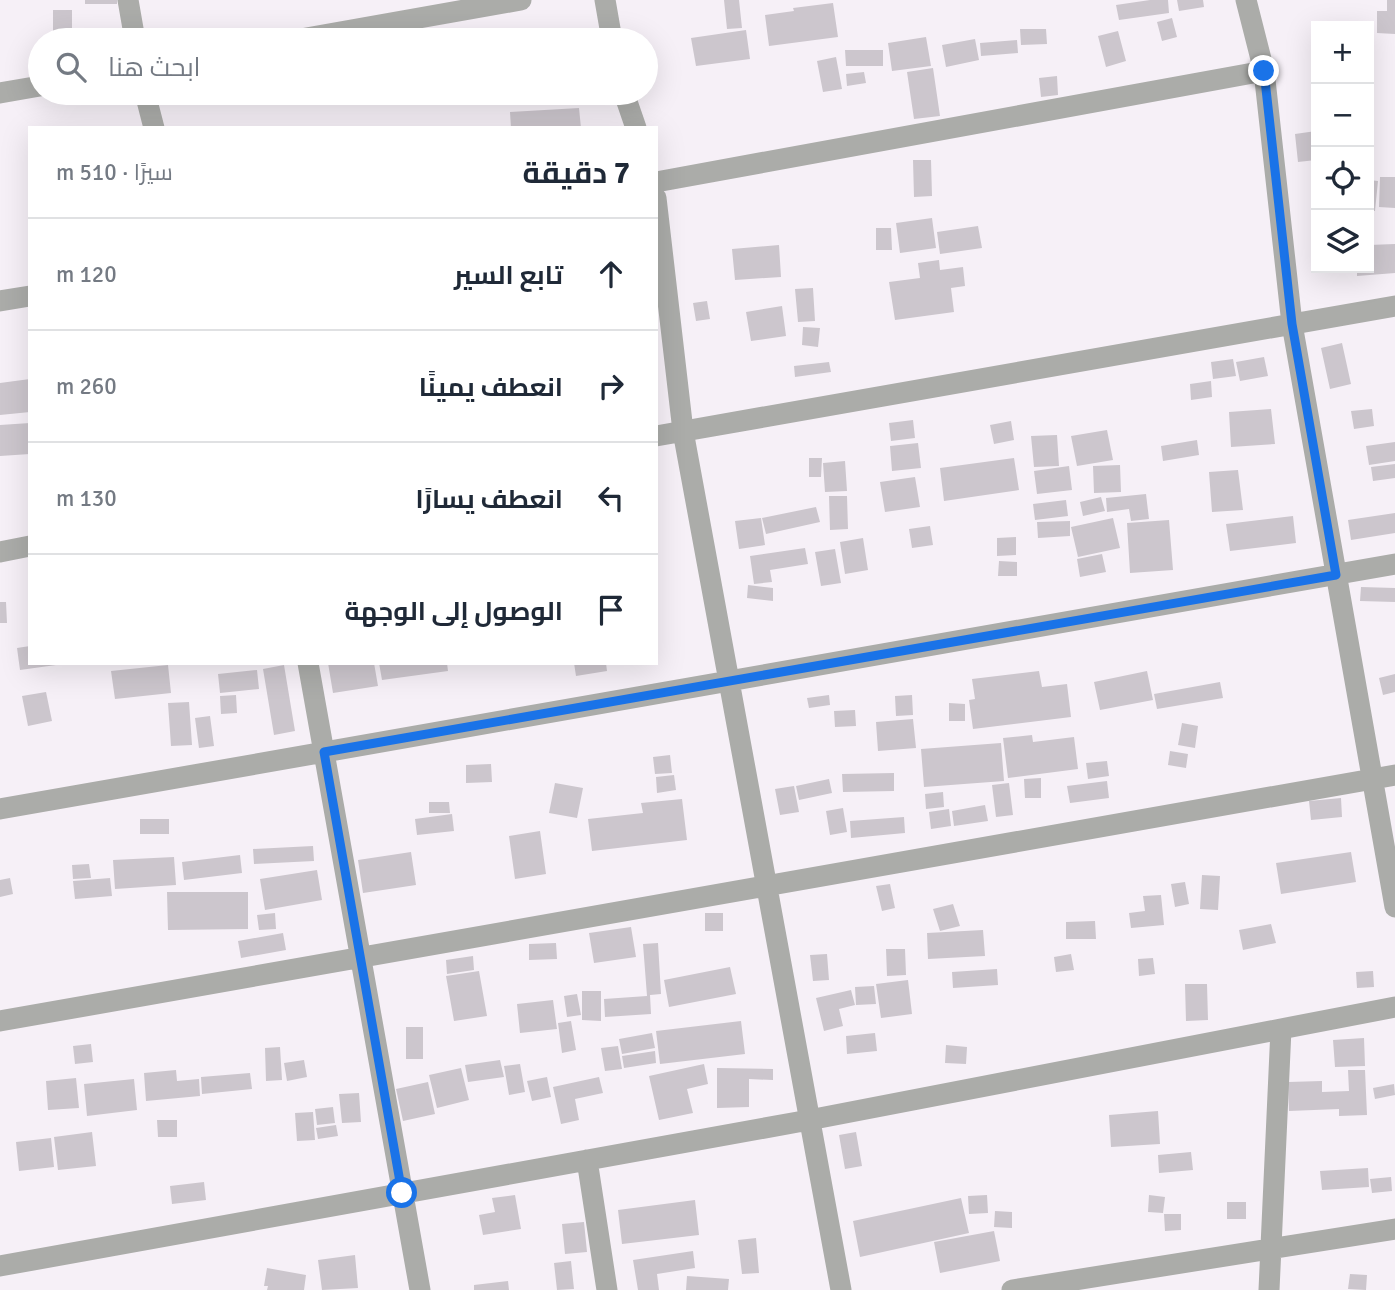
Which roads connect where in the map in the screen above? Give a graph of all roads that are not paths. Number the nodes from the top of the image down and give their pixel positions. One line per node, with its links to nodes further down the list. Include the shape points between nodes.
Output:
1 (128, 0): 5 (street)
2 (521, 0): 6 (street)
3 (605, 0): 7 (street)
4 (1246, 0): 8 (street)
5 (133, 28)
6 (363, 28)
7 (610, 28)
8 (1264, 71): 15 (street); 20 (street)
9 (28, 88): 10 (street)
10 (0, 93)
11 (148, 105): 13 (street)
12 (628, 105): 14 (street)
13 (153, 126)
14 (635, 126)
15 (658, 182)
16 (658, 215): 21 (street)
17 (28, 296): 18 (street)
18 (0, 301)
19 (1395, 306): 20 (street)
20 (1292, 324): 21 (street); 26 (street)
21 (684, 431): 22 (street); 28 (street)
22 (658, 436)
23 (28, 546): 24 (street)
24 (0, 552)
25 (1395, 564): 26 (street)
26 (1336, 575): 28 (street); 31 (street)
27 (308, 665): 29 (street)
28 (729, 680): 29 (street); 33 (street)
29 (324, 752): 32 (street); 35 (street)
30 (1395, 775): 31 (street)
31 (1373, 779): 33 (street); 34 (street)
32 (0, 810)
33 (766, 886): 35 (street); 39 (street)
34 (1395, 908)
35 (360, 957): 37 (street); 41 (street)
36 (1395, 1007): 38 (street)
37 (0, 1021)
38 (1281, 1029): 39 (street); 43 (street)
39 (809, 1120): 40 (street); 48 (street)
40 (587, 1160): 41 (street); 47 (street)
41 (402, 1193): 44 (street); 46 (street)
42 (1395, 1229): 43 (street)
43 (1270, 1249): 45 (street); 50 (street)
44 (0, 1266)
45 (1073, 1285): 49 (street)
46 (420, 1290)
47 (607, 1290)
48 (841, 1290)
49 (1012, 1290)
50 (1269, 1290)

